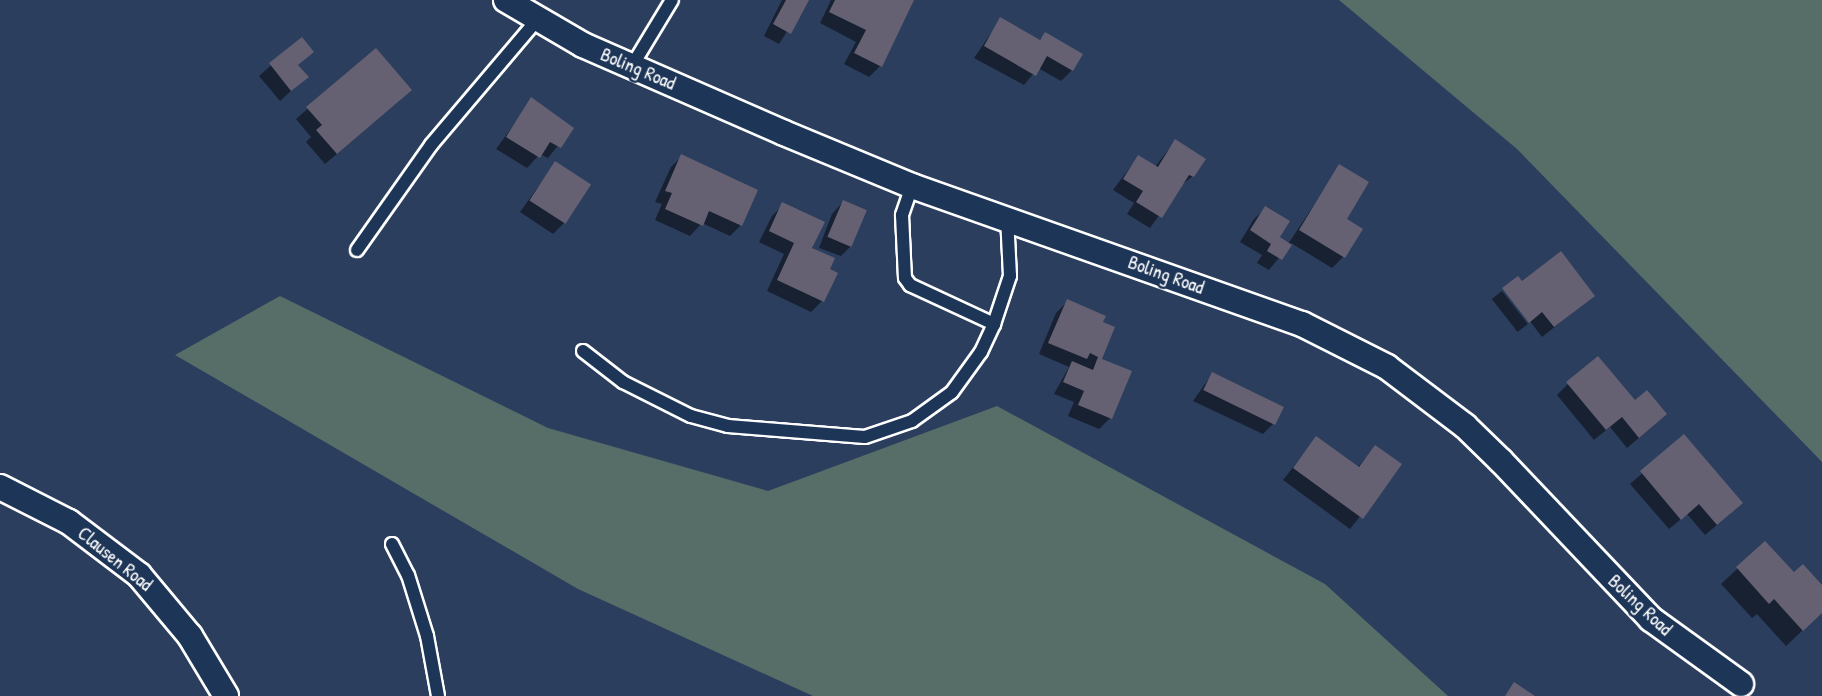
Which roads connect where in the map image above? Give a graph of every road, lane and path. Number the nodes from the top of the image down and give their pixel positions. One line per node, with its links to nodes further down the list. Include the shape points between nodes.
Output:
1 (506, 0): 3 (street, Boling Road)
2 (672, 0): 4 (lane)
3 (537, 20): 4 (street, Boling Road); 7 (lane, via 431,145)
4 (632, 66): 5 (street, Boling Road)
5 (912, 186): 6 (street, Boling Road); 8 (lane, via 902,215 905,278)
6 (1007, 217): 8 (lane, via 1010,276); 12 (street, Boling Road, via 1302,324 1387,367 1492,452 1651,619)
7 (356, 250)
8 (994, 324): 9 (lane, via 981,352 952,392 912,421 865,437 728,426 691,416 623,382)
9 (583, 351)
10 (0, 487): 13 (street, Clausen Road, via 69,522 139,575 190,636)
11 (392, 544): 14 (lane, via 408,575 428,636)
12 (1741, 684)
13 (226, 696)
14 (438, 696)

